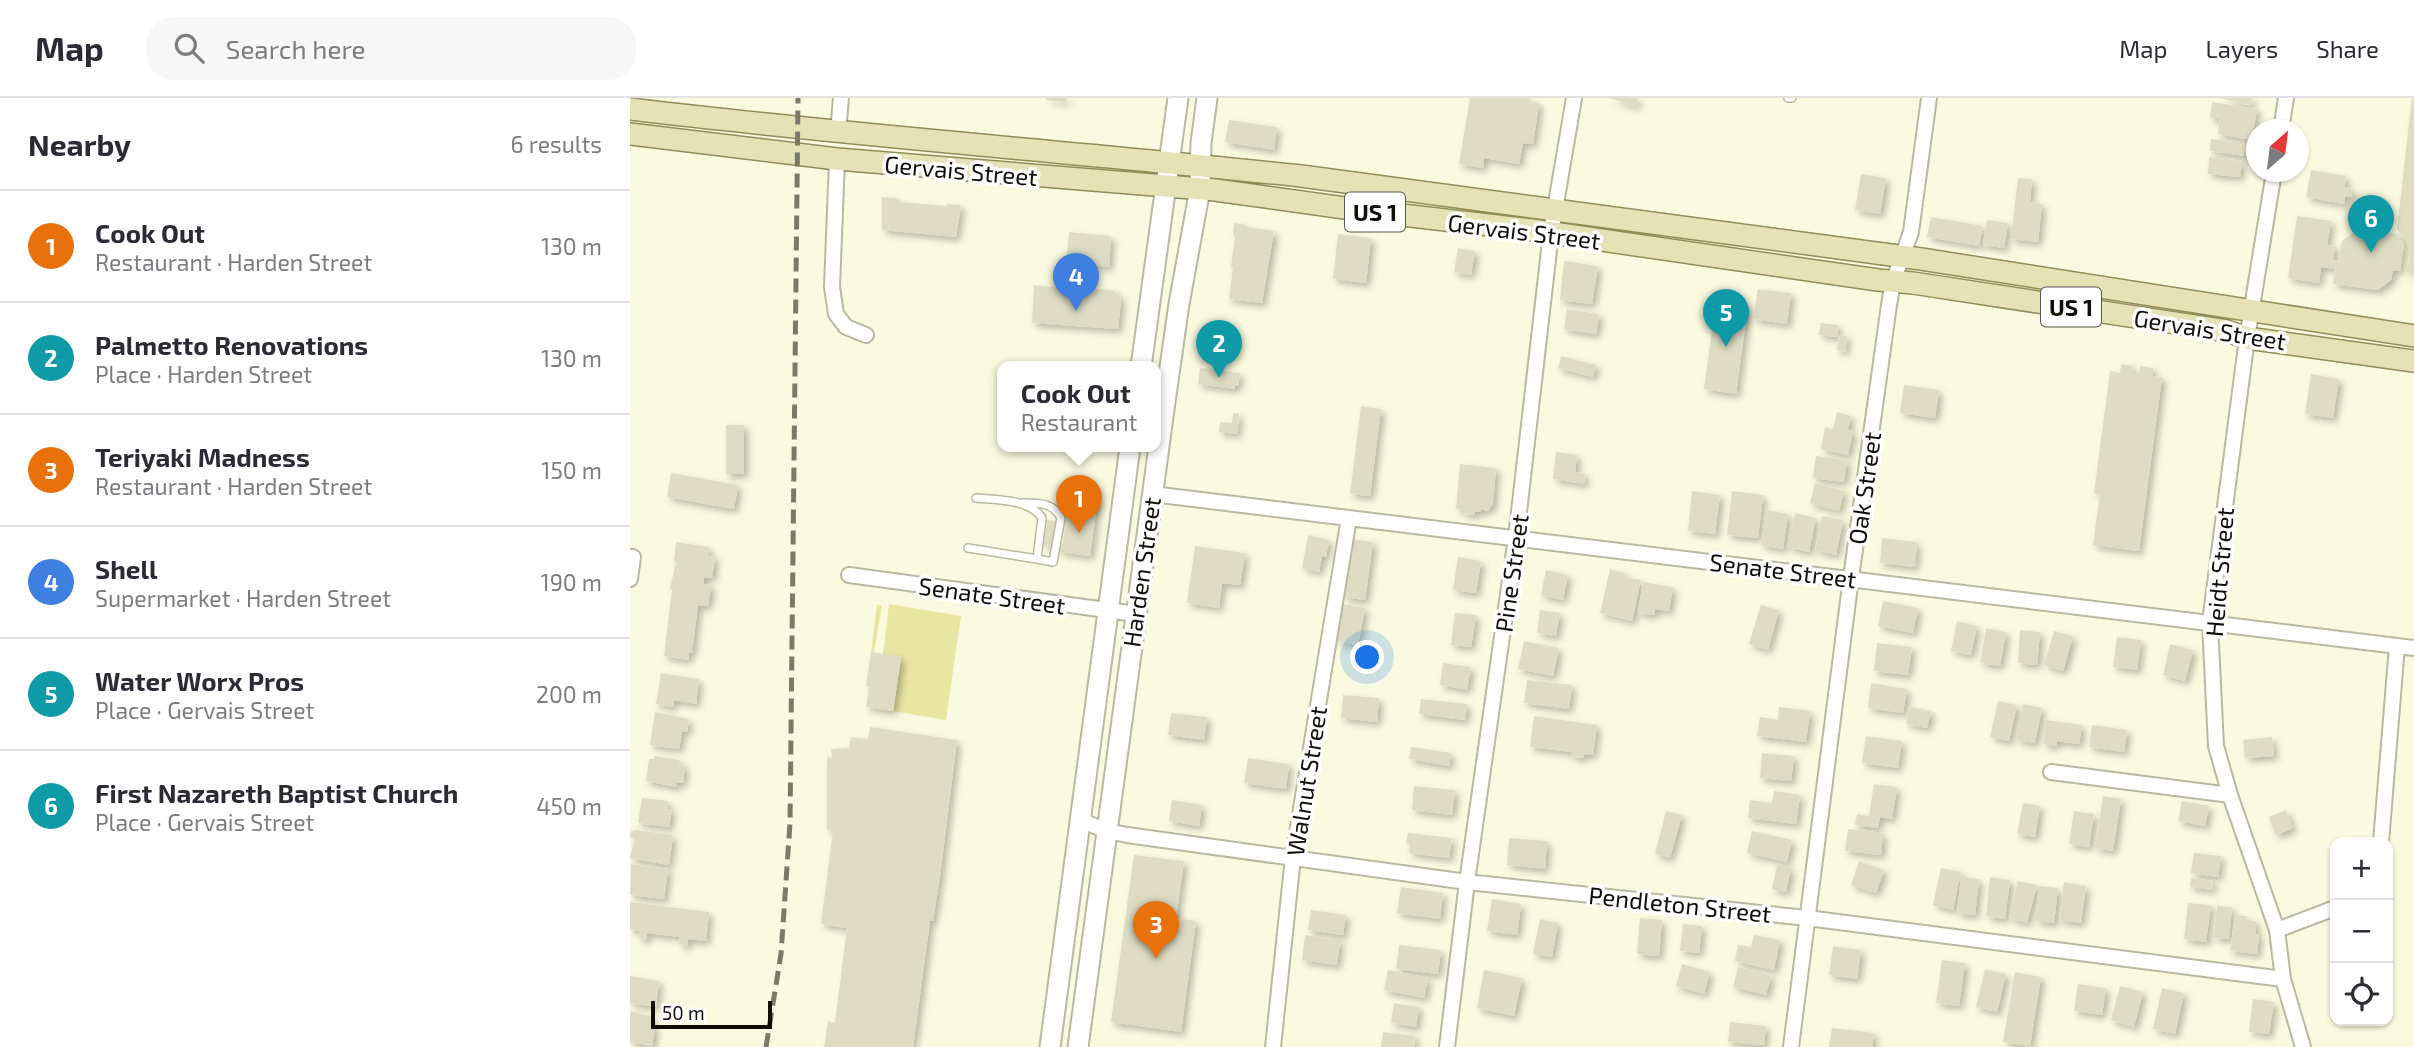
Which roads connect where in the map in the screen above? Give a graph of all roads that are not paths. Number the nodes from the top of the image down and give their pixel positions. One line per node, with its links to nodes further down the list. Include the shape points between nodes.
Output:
1 (841, 98): 9 (street)
2 (1178, 98): 12 (main road)
3 (1207, 98): 13 (main road, Harden Street)
4 (1574, 98): 17 (street, Pine Street)
5 (1929, 98): 19 (street, Oak Street, via 1911,232)
6 (2286, 98): 8 (street)
7 (630, 109): 9 (main road, Gervais Street / US 1)
8 (2283, 119)
9 (838, 133): 12 (main road, Gervais Street / US 1)
10 (630, 134): 11 (main road, Gervais Street)
11 (837, 159): 15 (main road, Gervais Street); 22 (street, via 832,288 836,314 846,327)
12 (1169, 163): 13 (main road, Gervais Street / US 1); 15 (main road)
13 (1200, 164): 16 (main road, Harden Street); 17 (main road, Gervais Street / US 1)
14 (2272, 182): 21 (street, Heidt Street)
15 (1166, 187): 16 (main road, Gervais Street); 25 (main road)
16 (1200, 189): 18 (main road, Gervais Street / US 1); 27 (main road, Harden Street)
17 (1555, 210): 18 (street, Pine Street); 19 (main road, Gervais Street / US 1)
18 (1551, 233): 20 (main road, Gervais Street / US 1); 34 (street, Pine Street)
19 (1902, 257): 20 (street, Oak Street); 21 (main road, Gervais Street / US 1)
20 (1894, 282): 24 (main road, Gervais Street / US 1, via 2227,331); 39 (street, Oak Street)
21 (2253, 310): 23 (main road, Gervais Street / US 1); 24 (street, Heidt Street)
22 (866, 334)
23 (2414, 336)
24 (2247, 338): 26 (main road, Gervais Street / US 1); 43 (street, Heidt Street)
25 (1142, 361)
26 (2414, 361)
27 (1161, 431)
28 (1129, 452): 41 (main road, Harden Street)
29 (1158, 452): 30 (main road, Harden Street)
30 (1152, 494): 33 (street, Senate Street); 42 (main road, Harden Street)
31 (976, 498): 32 (lane)
32 (1018, 503): 37 (lane, via 1042,518); 37 (lane, via 1052,506 1061,518 1053,562)
33 (1349, 517): 34 (street, Senate Street); 51 (street, Walnut Street)
34 (1516, 538): 39 (street, Senate Street); 52 (street, Pine Street)
35 (968, 548): 37 (lane)
36 (631, 557): 40 (street)
37 (1037, 559)
38 (849, 576): 41 (street, Senate Street)
39 (1851, 578): 43 (street, Senate Street); 54 (street, Oak Street)
40 (630, 579)
41 (1107, 610): 42 (street, Senate Street); 48 (main road, Harden Street)
42 (1136, 614): 49 (main road, Harden Street)
43 (2210, 622): 44 (street, Senate Street); 47 (street, Heidt Street, via 2216,746)
44 (2397, 646): 45 (street, Senate Street); 50 (street)
45 (2414, 648)
46 (2051, 772): 47 (street)
47 (2230, 795): 55 (street, Heidt Street)
48 (1080, 820): 49 (street, Pendleton Street); 57 (main road, Harden Street)
49 (1107, 831): 51 (street, Pendleton Street); 58 (main road, Harden Street)
50 (2381, 837)
51 (1293, 857): 52 (street, Pendleton Street); 59 (street, Walnut Street)
52 (1467, 882): 54 (street, Pendleton Street); 60 (street, Pine Street)
53 (2330, 910): 55 (street)
54 (1807, 918): 56 (street, Pendleton Street); 61 (street, Oak Street)
55 (2277, 930): 56 (street, Heidt Street)
56 (2283, 979): 62 (street, Heidt Street)
57 (1050, 1047)
58 (1078, 1047)
59 (1273, 1047)
60 (1447, 1047)
61 (1791, 1047)
62 (2303, 1047)

